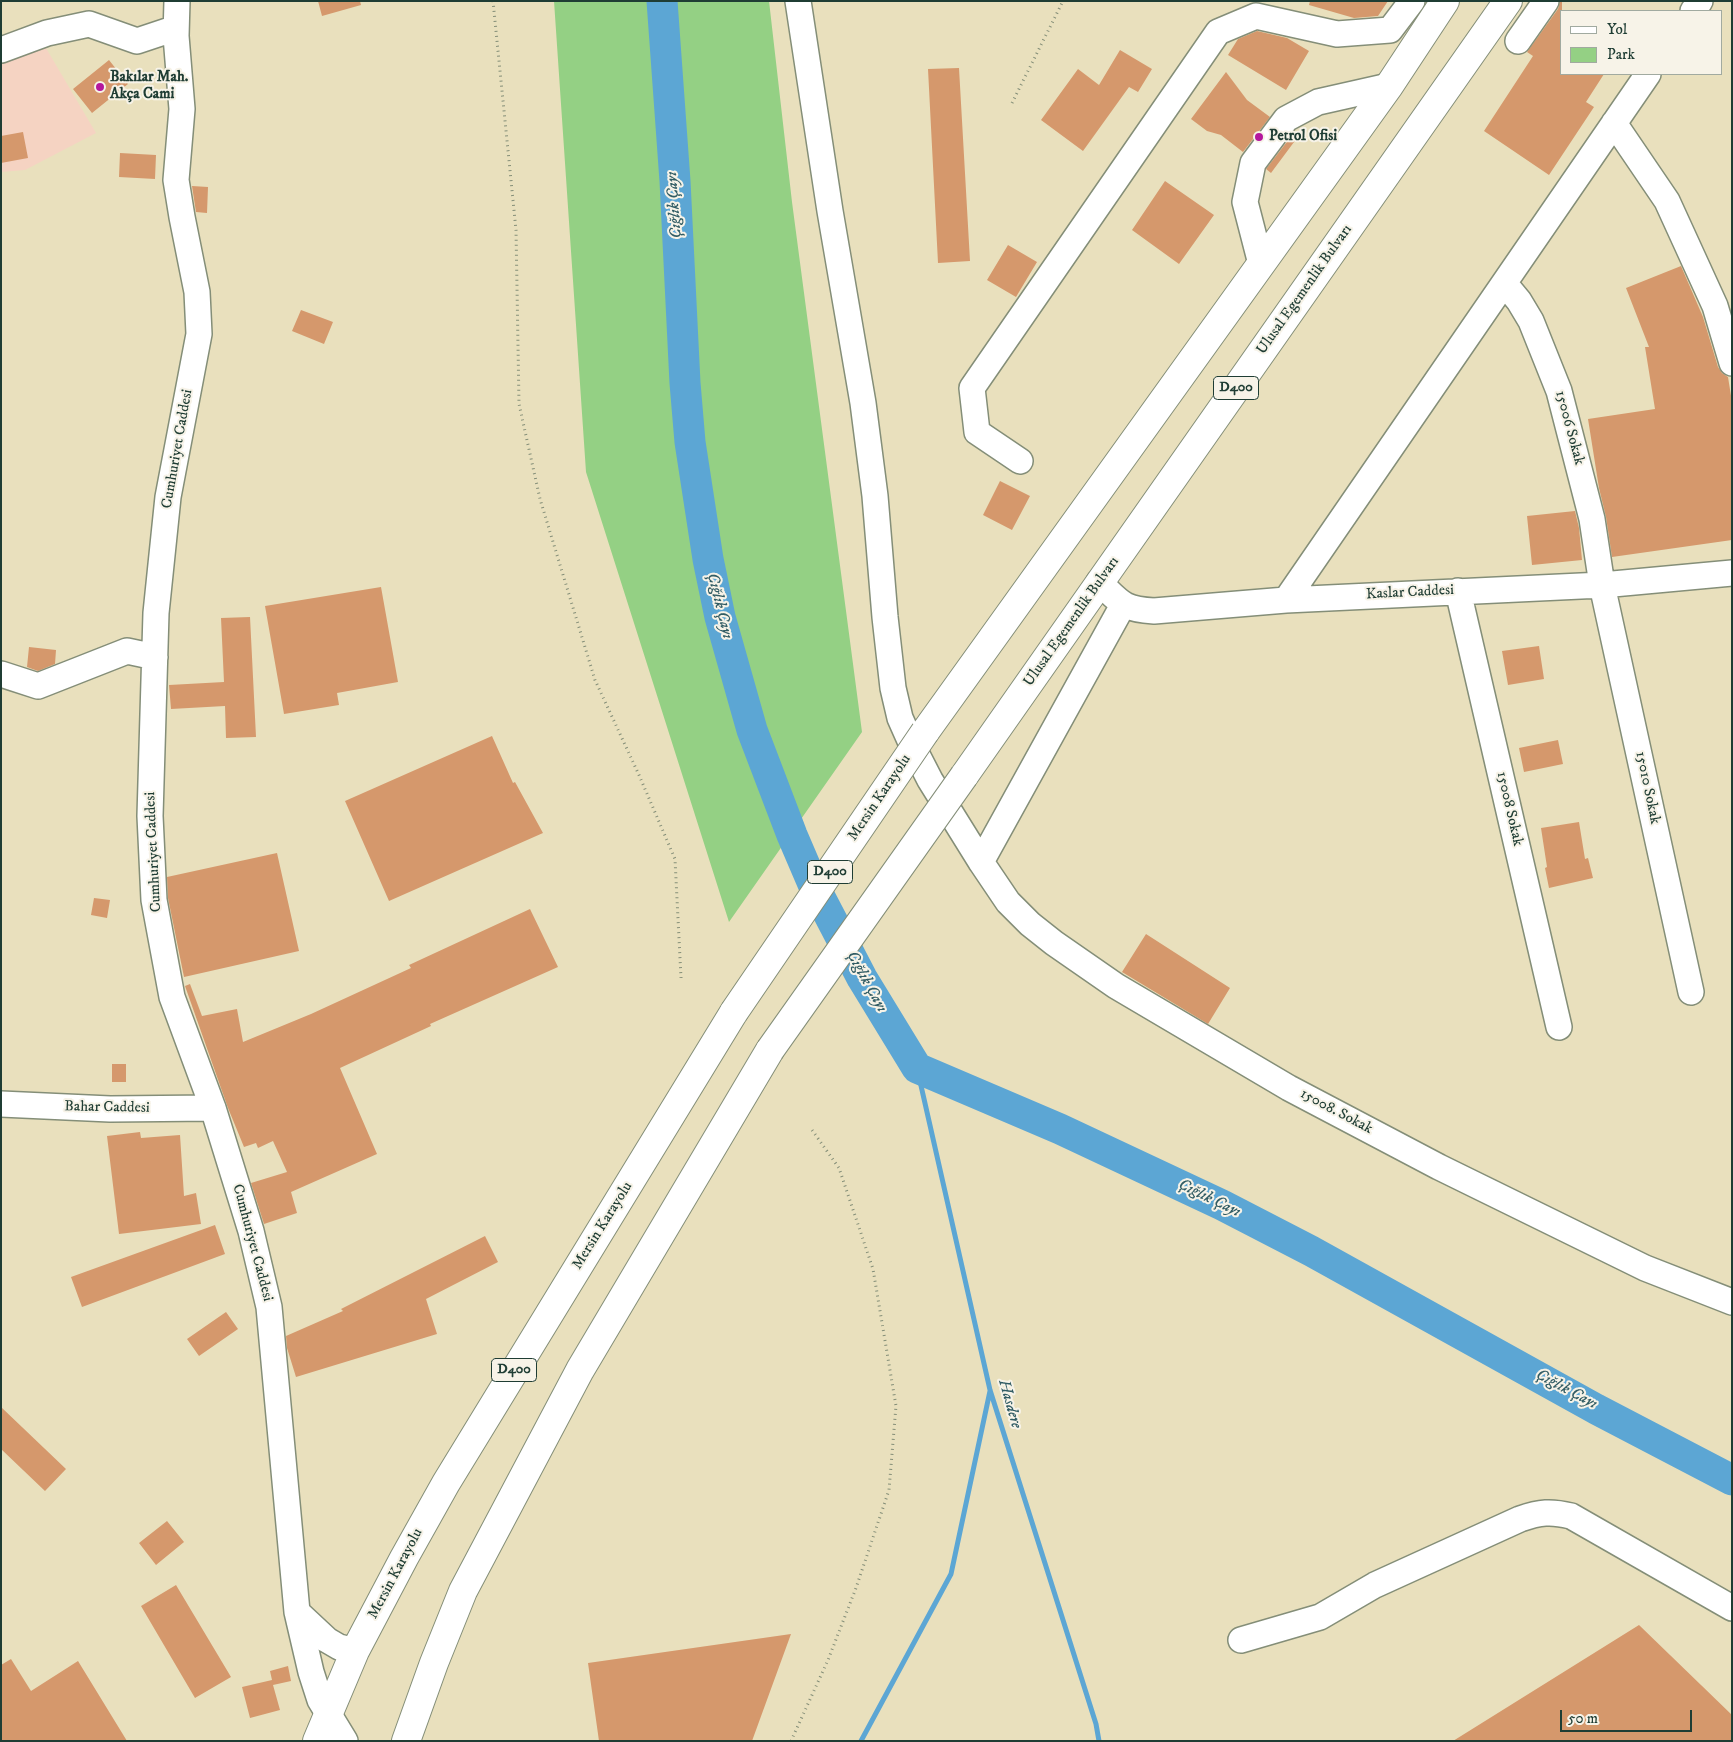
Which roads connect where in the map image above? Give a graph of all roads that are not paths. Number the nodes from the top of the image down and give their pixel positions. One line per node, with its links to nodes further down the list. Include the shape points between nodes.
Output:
1 (177, 1): 8 (street, Cumhuriyet Caddesi)
2 (798, 1): 26 (street, 15008. Sokak, via 863,402 892,688 912,745)
3 (1412, 1): 7 (street, via 1390,30 1337,34)
4 (1444, 1): 12 (highway, D400)
5 (1508, 1): 19 (highway, Ulusal Egemenlik Bulvarı / D400)
6 (1546, 1): 9 (street)
7 (1242, 12): 17 (street, via 1218,32 972,388 977,432)
8 (176, 28): 10 (street, via 137,40 89,24 46,32); 24 (street, Cumhuriyet Caddesi, via 182,109 176,180 197,292 199,334 168,497 156,613)
9 (1518, 41)
10 (1, 50)
11 (1647, 75): 13 (street)
12 (1388, 86): 14 (highway, D400); 14 (street, via 1318,102 1286,119 1253,163 1246,202)
13 (1614, 122): 15 (street); 16 (street, via 1668,201 1715,306)
14 (1261, 264): 35 (highway, Mersin Karayolu / D400, bridge, via 925,732 734,1012 446,1482)
15 (1505, 284): 20 (street, 15006 Sokak, via 1531,321 1559,391 1590,511); 22 (street)
16 (1732, 363)
17 (1020, 461)
18 (1732, 573): 20 (street, Kaslar Caddesi)
19 (1099, 582): 23 (street, Kaslar Caddesi); 38 (highway, Ulusal Egemenlik Bulvarı / D400, bridge, via 770,1050 566,1395 463,1591)
20 (1602, 585): 21 (street, Kaslar Caddesi); 27 (street, 15010 Sokak)
21 (1458, 591): 22 (street, Kaslar Caddesi); 28 (street, 15008 Sokak)
22 (1286, 600): 23 (street, Kaslar Caddesi, via 1154,611)
23 (1124, 605): 26 (street)
24 (155, 656): 25 (street, via 128,651 38,686); 30 (street, Cumhuriyet Caddesi, via 150,816 154,900 172,997)
25 (1, 674)
26 (981, 862): 31 (street, 15008. Sokak, via 1008,902 1054,944 1116,986 1272,1078 1636,1264)
27 (1692, 992)
28 (1559, 1027)
29 (1, 1104): 30 (street, Bahar Caddesi, via 110,1109)
30 (213, 1108): 33 (street, Cumhuriyet Caddesi, via 251,1231 269,1307)
31 (1732, 1302)
32 (1732, 1608): 34 (street, via 1571,1516 1538,1512 1375,1585 1320,1618)
33 (297, 1612): 35 (street, via 327,1640); 36 (street, Cumhuriyet Caddesi)
34 (1241, 1640)
35 (355, 1651): 36 (highway, Mersin Karayolu / D400)
36 (321, 1722): 37 (street, Cumhuriyet Caddesi)
37 (345, 1741)
38 (406, 1741)

